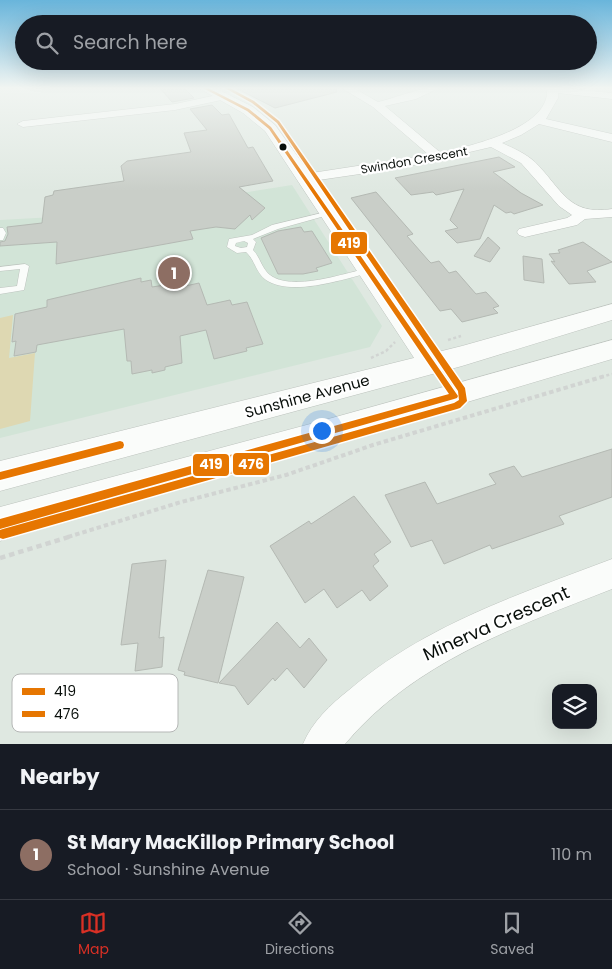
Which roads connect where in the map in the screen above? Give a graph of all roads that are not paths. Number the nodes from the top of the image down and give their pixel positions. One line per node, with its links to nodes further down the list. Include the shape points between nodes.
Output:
1 (43, 122): 6 (street)
2 (265, 122): 10 (main road)
3 (397, 122): 9 (street)
4 (535, 122): 8 (street, Swindon Crescent)
5 (545, 122): 7 (street)
6 (23, 124)
7 (612, 138)
8 (493, 143): 9 (street, Swindon Crescent); 13 (street, via 528,163 559,197)
9 (439, 157): 10 (street, Swindon Crescent)
10 (306, 178): 11 (main road)
11 (330, 213): 17 (lane); 20 (main road)
12 (612, 213): 13 (street)
13 (581, 215): 15 (street, via 572,222)
14 (0, 230): 16 (lane)
15 (525, 232)
16 (0, 238)
17 (244, 238): 18 (lane, via 252,244); 18 (lane, via 234,240 230,246 236,250)
18 (247, 250): 20 (lane, via 267,277 278,283 301,284)
19 (0, 269): 21 (lane, via 25,266 21,288)
20 (369, 270): 24 (main road)
21 (0, 291)
22 (612, 312): 24 (main road, Sunshine Avenue)
23 (612, 349): 25 (main road)
24 (432, 363): 25 (main road); 26 (main road, Sunshine Avenue)
25 (454, 396): 27 (main road)
26 (0, 476)
27 (37, 513): 28 (main road); 29 (main road)
28 (0, 524)
29 (0, 530)
30 (612, 574): 31 (street, Minerva Crescent, via 476,628 414,660 384,680 355,706)
31 (321, 744)

